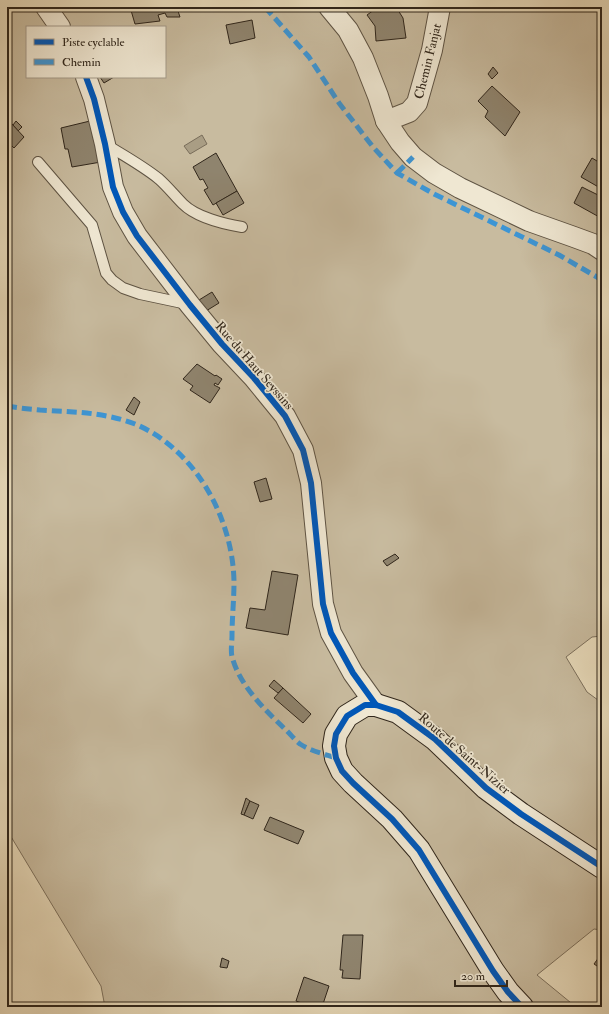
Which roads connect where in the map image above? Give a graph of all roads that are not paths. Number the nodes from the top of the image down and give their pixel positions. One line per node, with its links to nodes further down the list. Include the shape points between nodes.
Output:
1 (46, 7): 4 (street)
2 (329, 7): 6 (street, via 348,30 363,58)
3 (440, 7): 6 (street, Chemin Fanjat, via 418,103 409,112)
4 (59, 26)
5 (86, 78): 7 (street, Rue du Haut Seyssins)
6 (386, 121): 10 (street, via 413,157 441,177 529,221 593,244)
7 (105, 144): 9 (lane, via 158,179 184,205 197,213); 11 (street, Rue du Haut Seyssins, via 113,187 123,212 137,236)
8 (38, 162): 11 (lane, via 92,225 106,273 112,280 122,288 140,294)
9 (242, 227)
10 (602, 250)
11 (190, 305): 12 (street, Rue du Haut Seyssins, via 285,416 298,439 311,483 323,604 330,633 353,673)
12 (376, 705): 13 (main road, Route de Saint-Nizier, via 398,712 411,720 486,788 521,814); 14 (main road, via 365,705 347,716 336,734 334,746 342,771 392,819 419,850 493,971)
13 (602, 866)
14 (522, 1007)

